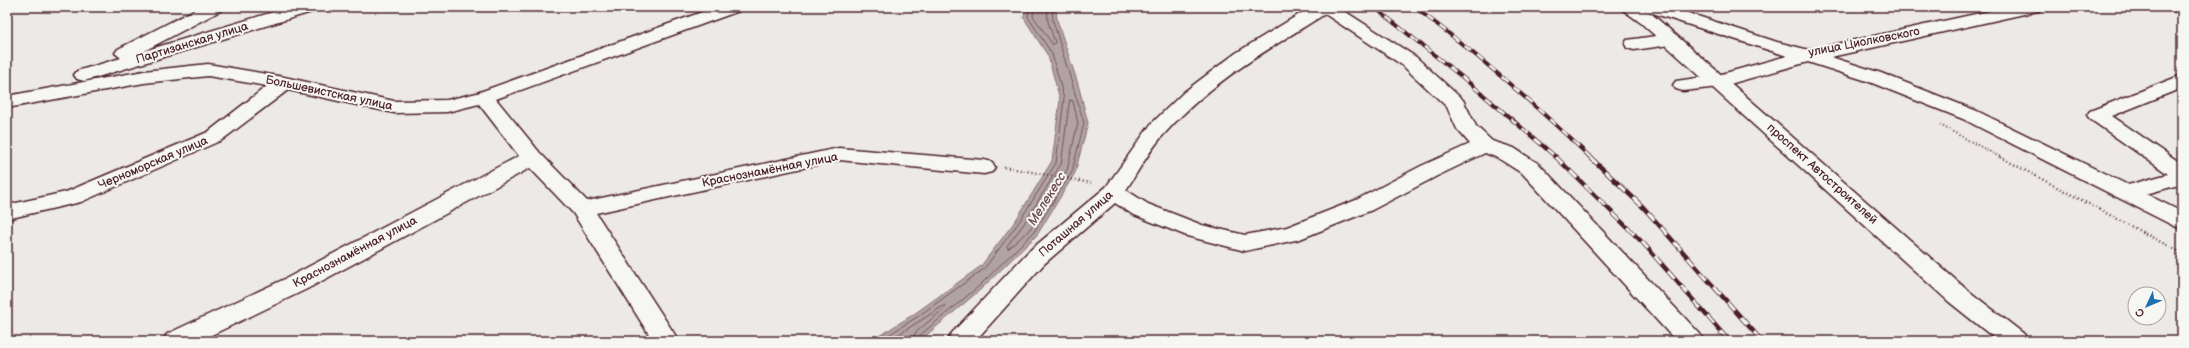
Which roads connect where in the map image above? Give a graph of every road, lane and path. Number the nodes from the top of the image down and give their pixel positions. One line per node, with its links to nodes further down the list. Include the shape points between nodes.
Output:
1 (214, 7): 13 (main road)
2 (309, 7): 13 (main road, Партизанская улица)
3 (733, 7): 18 (main road, Большевистская улица)
4 (1325, 7): 21 (main road, via 1409,61 1456,104 1467,129); 28 (main road, Поташная улица, via 1243,58 1190,96 1158,128)
5 (1628, 7): 10 (main road, проспект Автостроителей)
6 (1652, 7): 12 (main road, улица Циолковского, via 1763,44)
7 (2033, 7): 12 (main road, улица Циолковского)
8 (2179, 7): 9 (main road)
9 (2182, 9)
10 (1670, 40): 11 (main road); 14 (main road, проспект Автостроителей)
11 (1634, 44)
12 (1809, 56): 14 (main road); 29 (main road, via 1874,76 1970,115)
13 (75, 78): 19 (main road)
14 (1719, 81): 17 (main road); 40 (main road, проспект Автостроителей, via 1958,295)
15 (2182, 81): 25 (main road, via 2097,115)
16 (284, 83): 18 (main road, Большевистская улица, via 394,107 447,106); 19 (main road, Большевистская улица, via 208,70 144,77); 31 (main road, Черноморская улица, via 215,136 73,197)
17 (1683, 85)
18 (484, 97): 22 (main road)
19 (7, 101)
20 (1934, 122): 33 (path)
21 (1484, 146): 28 (main road, via 1364,205 1292,234 1245,244 1195,231 1140,209); 39 (main road, via 1506,153 1531,169)
22 (532, 158): 30 (main road); 36 (main road, Краснознамённая улица, via 298,282)
23 (1010, 166): 27 (path)
24 (984, 167): 30 (main road, Краснознамённая улица, via 839,154)
25 (2182, 174)
26 (2182, 177): 29 (main road)
27 (1092, 184)
28 (1114, 192): 38 (main road, Поташная улица, via 1036,258)
29 (2126, 192): 32 (main road)
30 (582, 209): 37 (main road)
31 (7, 212)
32 (2182, 221)
33 (2178, 251): 34 (path); 35 (path)
34 (2182, 253)
35 (2182, 271)
36 (176, 341)
37 (666, 341)
38 (960, 341)
39 (1691, 341)
40 (2015, 341)

